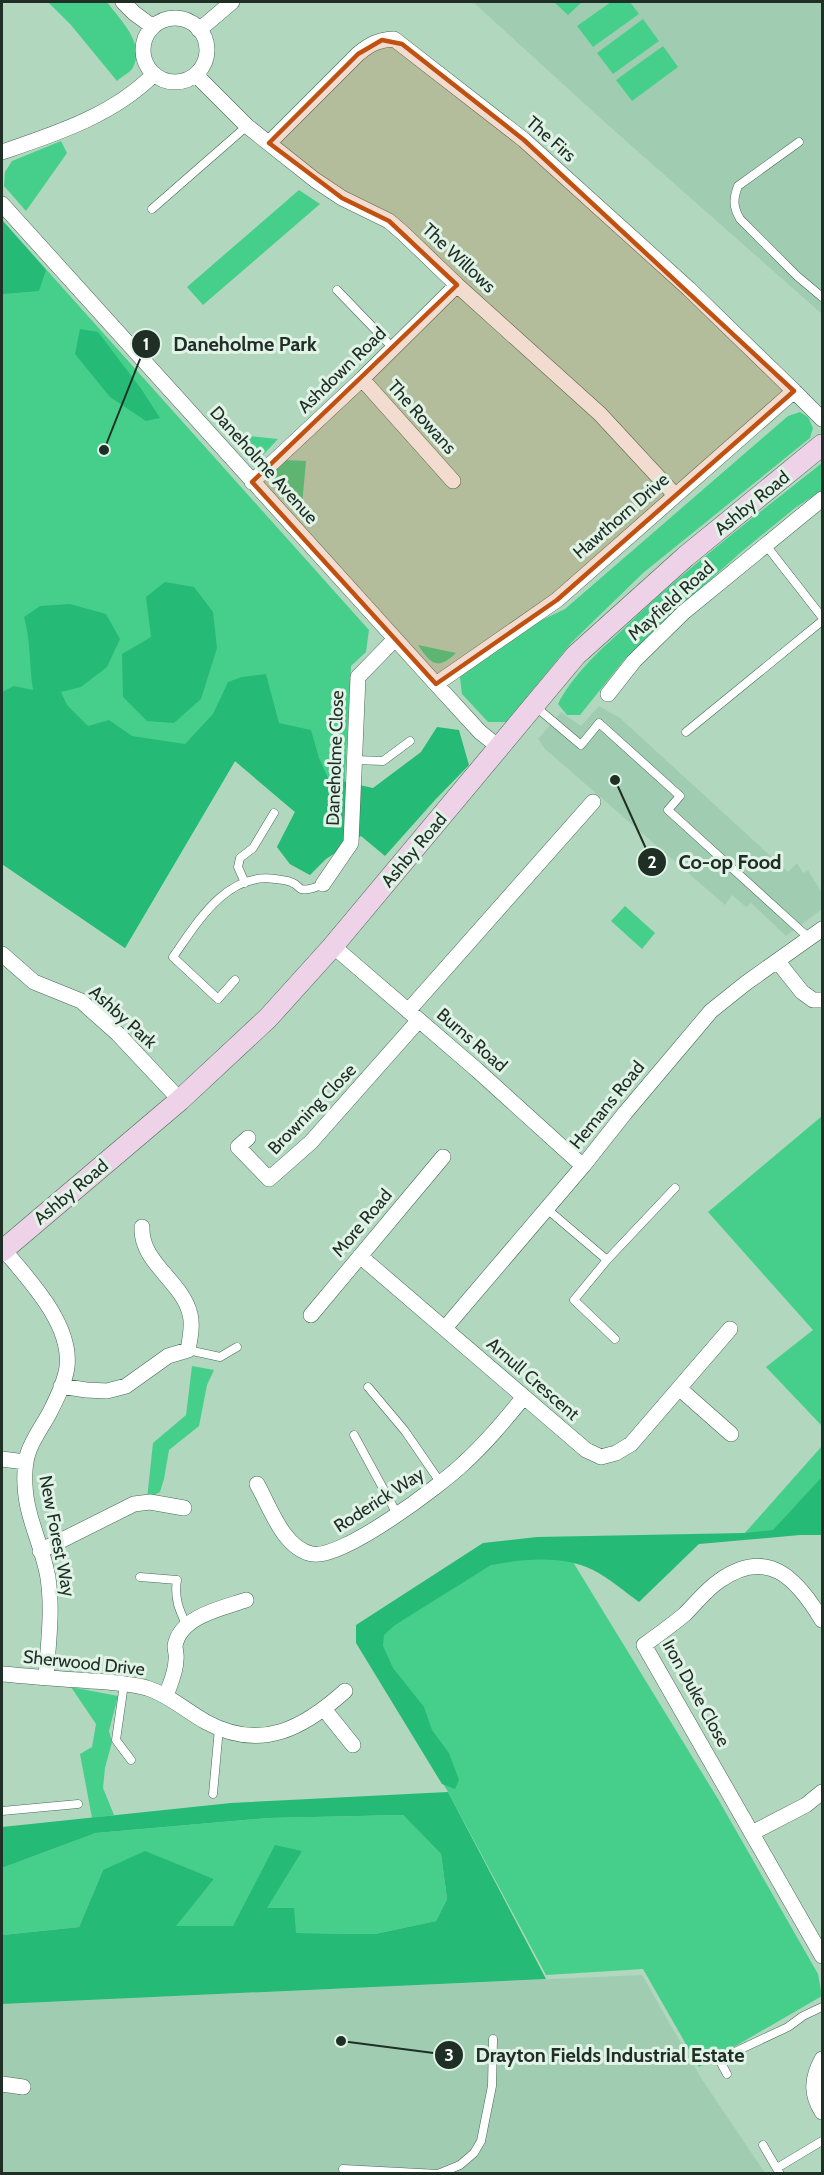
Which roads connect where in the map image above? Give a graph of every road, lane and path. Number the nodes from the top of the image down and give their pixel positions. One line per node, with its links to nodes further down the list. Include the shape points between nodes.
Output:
1 (123, 2): 3 (street)
2 (232, 2): 4 (street)
3 (153, 27): 4 (street, via 162,20 177,18 188,20); 5 (street, via 143,45 145,61)
4 (199, 30): 6 (street, via 207,49 206,60)
5 (154, 74): 6 (street, via 171,82); 10 (street, via 139,89 95,115)
6 (196, 75): 7 (street, The Willows)
7 (247, 126): 9 (street, The Willows); 12 (lane)
8 (799, 142): 15 (lane, via 738,186 735,209 740,219)
9 (269, 143): 13 (street, The Willows, via 342,198 389,221); 18 (street, The Firs, via 358,54 371,44 394,39 524,140)
10 (2, 152)
11 (2, 204): 22 (street, Daneholme Avenue)
12 (152, 210)
13 (457, 285): 16 (street, Ashdown Road); 23 (street, The Willows, via 600,414)
14 (337, 290): 16 (lane)
15 (822, 297)
16 (393, 348): 17 (street, Ashdown Road)
17 (362, 379): 21 (street, The Rowans); 22 (street, Ashdown Road)
18 (794, 391): 19 (street); 23 (street, Hawthorn Drive)
19 (822, 419)
20 (822, 445): 30 (street, Ashby Road, via 677,564 576,655)
21 (453, 481)
22 (252, 482): 27 (street, Daneholme Avenue)
23 (675, 495): 28 (street, Hawthorn Drive, via 556,600)
24 (822, 499): 25 (street, Mayfield Road)
25 (765, 544): 26 (lane); 29 (street, Mayfield Road, via 684,612 634,661)
26 (822, 619): 31 (lane)
27 (394, 639): 28 (street, Daneholme Avenue); 34 (street, Daneholme Close, via 358,676)
28 (436, 684): 33 (street, Daneholme Avenue)
29 (609, 694)
30 (534, 705): 33 (street, Ashby Road); 40 (lane, via 581,745 599,723 680,796 668,810)
31 (686, 732)
32 (410, 741): 34 (lane, via 383,761)
33 (500, 748): 41 (street, Ashby Road)
34 (355, 760): 38 (street, Daneholme Close, via 351,843)
35 (593, 802): 46 (street)
36 (274, 813): 37 (lane, via 253,848 240,858 238,867)
37 (245, 883): 38 (lane, via 271,878 291,881 301,889); 44 (lane, via 214,901 172,957 218,999)
38 (323, 884)
39 (822, 929): 40 (street, Hemans Road)
40 (809, 938): 43 (street, Hemans Road)
41 (333, 946): 46 (street, Burns Road); 47 (street, Ashby Road, via 268,1018)
42 (2, 954): 47 (street, Ashby Park, via 34,982 81,1001)
43 (778, 962): 45 (street, via 802,992 813,1000); 50 (street, Hemans Road, via 711,1011)
44 (235, 980)
45 (822, 1000)
46 (413, 1015): 48 (street, Browning Close, via 311,1142 270,1179 238,1147); 50 (street, Burns Road)
47 (180, 1100): 54 (street, Ashby Road)
48 (248, 1138)
49 (443, 1157): 55 (street, More Road)
50 (583, 1166): 52 (street, Hemans Road)
51 (675, 1188): 56 (lane)
52 (547, 1209): 56 (lane); 58 (street, Hemans Road)
53 (142, 1227): 62 (street, via 146,1250 184,1296 191,1315)
54 (3, 1250): 63 (street, New Forest Way, via 54,1317 66,1347 67,1367)
55 (360, 1256): 57 (street, More Road); 58 (street, Arnull Crescent)
56 (607, 1260): 60 (lane, via 574,1300)
57 (311, 1315)
58 (445, 1328): 66 (street, Arnull Crescent)
59 (730, 1329): 65 (street, Arnull Crescent)
60 (615, 1339)
61 (237, 1347): 62 (lane, via 220,1357)
62 (188, 1350): 63 (street, via 168,1356 126,1386 107,1391)
63 (61, 1386): 70 (street, New Forest Way, via 31,1442)
64 (368, 1387): 71 (lane)
65 (680, 1389): 66 (street, Arnull Crescent, via 631,1444 601,1457 586,1450); 67 (street)
66 (523, 1398): 71 (street, Roderick Way, via 487,1442)
67 (731, 1434)
68 (354, 1435): 74 (lane)
69 (2, 1459): 70 (street)
70 (25, 1462): 75 (street, New Forest Way, via 25,1488)
71 (440, 1482): 74 (street, Roderick Way)
72 (256, 1484): 74 (street, Roderick Way, via 285,1536 298,1548 313,1554 335,1551)
73 (184, 1508): 75 (street, via 150,1502 134,1504)
74 (397, 1514)
75 (40, 1551): 81 (street, New Forest Way, via 51,1606)
76 (140, 1577): 79 (lane, via 177,1580 178,1608)
77 (246, 1600): 79 (street, via 208,1613)
78 (822, 1620): 93 (street, Iron Duke Close, via 807,1594 788,1575 772,1568 750,1567 718,1581 644,1645)
79 (186, 1626): 84 (street, via 175,1647 175,1667)
80 (2, 1674): 81 (street, Sherwood Drive)
81 (46, 1678): 82 (street, Sherwood Drive)
82 (124, 1684): 84 (street, Sherwood Drive); 88 (lane, via 116,1740)
83 (345, 1690): 85 (street, Sherwood Drive)
84 (166, 1695): 86 (street, Sherwood Drive)
85 (324, 1709): 86 (street, Sherwood Drive, via 294,1728 276,1733 248,1736); 87 (street)
86 (219, 1728): 90 (lane)
87 (353, 1745)
88 (131, 1760)
89 (822, 1792): 93 (street, via 806,1805)
90 (213, 1794)
91 (78, 1804): 92 (lane)
92 (2, 1811)
93 (752, 1833): 94 (street)
94 (822, 1956)
95 (822, 2007): 98 (lane, via 726,2056 721,2063)
96 (493, 2039): 104 (lane, via 492,2086 481,2141 474,2153 460,2165 438,2174)
97 (822, 2059): 101 (street, via 813,2081 813,2094)
98 (727, 2074)
99 (2, 2084): 100 (street)
100 (23, 2087)
101 (822, 2112)
102 (822, 2141): 105 (lane)
103 (763, 2145): 105 (lane)
104 (343, 2169)
105 (779, 2171)

